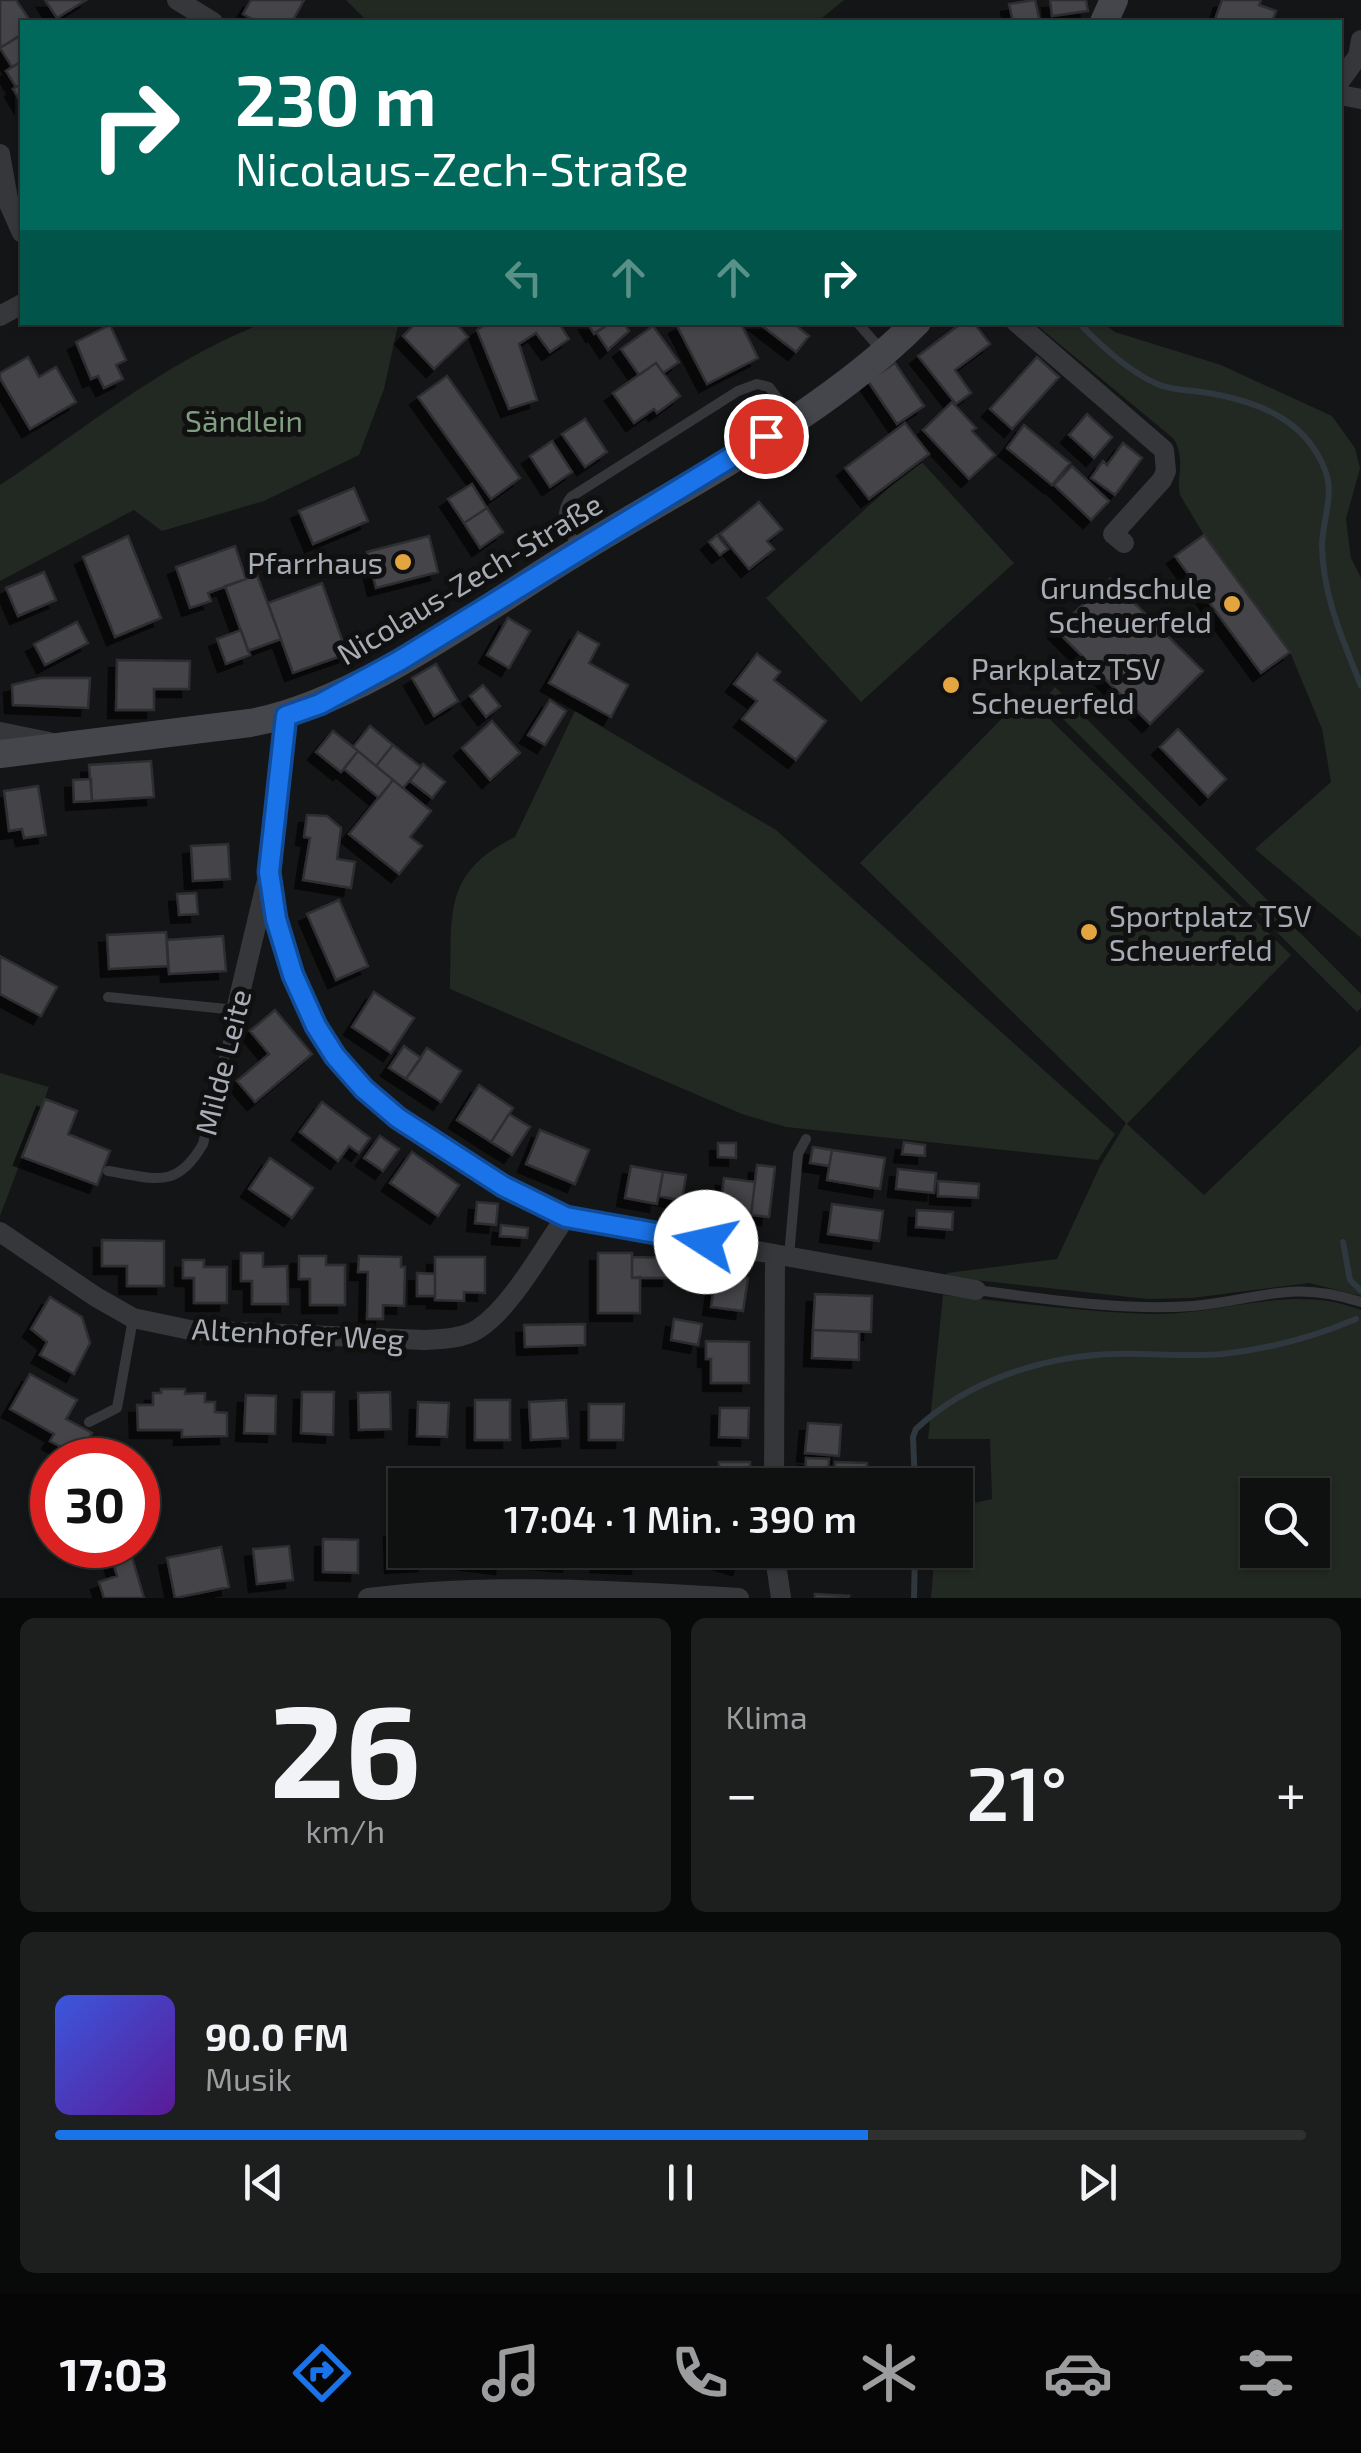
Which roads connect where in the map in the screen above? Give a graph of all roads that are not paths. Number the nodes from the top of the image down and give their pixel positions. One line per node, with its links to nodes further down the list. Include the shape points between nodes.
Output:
1 (177, 0): 2 (street)
2 (210, 20)
3 (1361, 40): 4 (street)
4 (1342, 78)
5 (0, 154): 6 (street)
6 (20, 229)
7 (861, 325): 10 (lane)
8 (914, 325): 10 (street, Nicolaus-Zech-Straße)
9 (1019, 325): 12 (street, via 1164,450 1162,480 1114,534)
10 (885, 354): 11 (street, Nicolaus-Zech-Straße)
11 (794, 419): 13 (street, Nicolaus-Zech-Straße); 13 (lane, via 769,387 738,391 571,498 563,522)
12 (1124, 543)
13 (580, 550): 14 (street, Nicolaus-Zech-Straße, via 399,661)
14 (286, 716): 16 (street, Nicolaus-Zech-Straße); 18 (street)
15 (0, 732): 16 (street)
16 (71, 746): 17 (street, Nicolaus-Zech-Straße)
17 (0, 754)
18 (269, 872): 20 (street, Milde Leite); 23 (street, via 293,975 335,1056 398,1118 488,1177)
19 (108, 996): 20 (lane)
20 (236, 1010): 22 (lane, Milde Leite, via 194,1160 176,1176 158,1179)
21 (806, 1139): 25 (lane)
22 (108, 1170)
23 (566, 1217): 25 (street); 28 (street, Altenhofer Weg, via 502,1306 462,1336 190,1330)
24 (0, 1232): 28 (street, Altenhofer Weg)
25 (782, 1255): 26 (street); 30 (street)
26 (976, 1290): 27 (lane, via 1123,1305 1193,1306 1288,1290)
27 (1361, 1302)
28 (133, 1318): 29 (lane, via 117,1408)
29 (89, 1422)
30 (775, 1468)
31 (777, 1568): 34 (street)
32 (368, 1598): 33 (street, via 588,1590)
33 (738, 1598)
34 (781, 1598)

